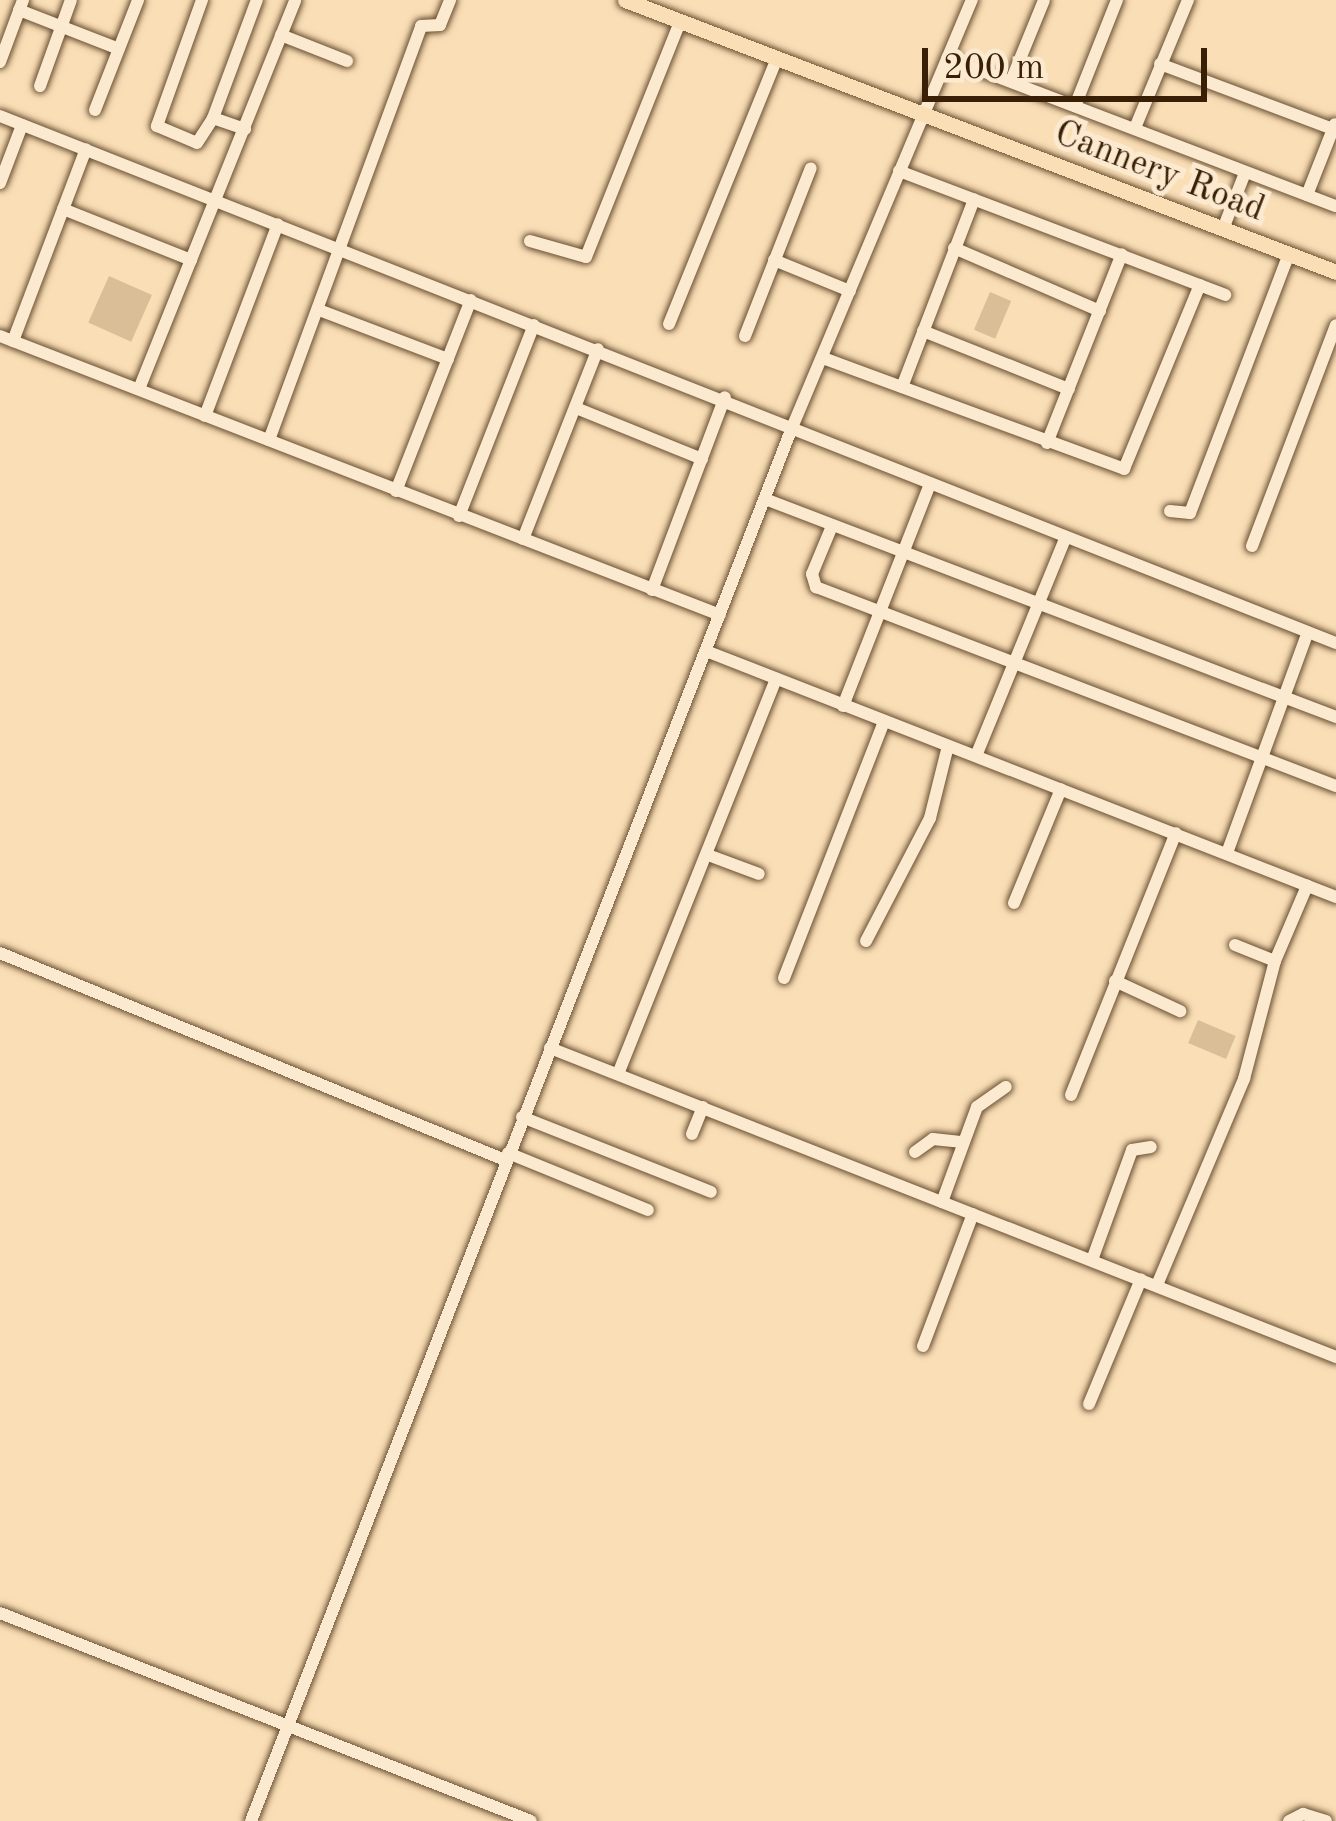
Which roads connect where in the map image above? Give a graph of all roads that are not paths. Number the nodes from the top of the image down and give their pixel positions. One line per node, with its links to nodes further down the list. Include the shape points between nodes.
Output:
1 (71, 0): 14 (street)
2 (138, 0): 16 (street)
3 (202, 0): 28 (street, via 157,126 197,143)
4 (257, 0): 28 (street)
5 (295, 0): 15 (street)
6 (450, 0): 47 (street, via 440,25 421,26 355,192)
7 (626, 0): 13 (main road, Cannery Road)
8 (972, 0): 17 (street)
9 (1043, 0): 22 (street)
10 (1117, 0): 24 (street)
11 (1188, 0): 21 (street)
12 (21, 5): 14 (street); 20 (street)
13 (680, 22): 18 (main road, Cannery Road); 45 (street, via 586,257)
14 (62, 26): 16 (street); 23 (street)
15 (281, 34): 19 (street); 32 (street)
16 (119, 49): 25 (street)
17 (948, 58): 22 (street); 27 (street)
18 (776, 60): 27 (main road, Cannery Road); 59 (street)
19 (347, 61)
20 (0, 62)
21 (1160, 64): 30 (street); 31 (street)
22 (1011, 81): 24 (street)
23 (40, 86)
24 (1076, 106): 31 (street)
25 (95, 110)
26 (0, 116): 29 (street)
27 (922, 117): 35 (street); 44 (main road, Cannery Road)
28 (213, 118): 32 (street)
29 (22, 125): 33 (street); 37 (street)
30 (1334, 126): 38 (street)
31 (1135, 128): 36 (street)
32 (244, 129): 39 (street)
33 (86, 149): 39 (street); 42 (street)
34 (811, 168): 51 (street)
35 (899, 171): 40 (street); 54 (street)
36 (1244, 173): 38 (street); 44 (street)
37 (0, 183)
38 (1307, 195): 41 (street)
39 (215, 199): 43 (street); 50 (street)
40 (974, 199): 46 (street); 48 (street)
41 (1336, 206)
42 (63, 209): 50 (street); 64 (street)
43 (278, 224): 47 (street); 73 (street)
44 (1223, 229): 49 (main road, Cannery Road)
45 (530, 241)
46 (954, 248): 58 (street); 62 (street)
47 (343, 249): 56 (street); 57 (street)
48 (1122, 254): 53 (street); 58 (street)
49 (1289, 254): 52 (main road, Cannery Road); 81 (street, via 1190,513)
50 (190, 260): 69 (street)
51 (774, 260): 54 (street); 63 (street)
52 (1336, 272)
53 (1200, 285): 55 (street); 76 (street, via 1130,466)
54 (850, 291): 66 (street)
55 (1226, 295)
56 (471, 300): 60 (street); 67 (street)
57 (320, 310): 67 (street); 75 (street)
58 (1100, 311): 70 (street)
59 (669, 324)
60 (534, 325): 65 (street); 82 (street)
61 (1336, 325): 86 (street)
62 (923, 331): 68 (street); 70 (street)
63 (745, 336)
64 (7, 338): 69 (street)
65 (598, 349): 71 (street); 72 (street)
66 (823, 358): 68 (street); 74 (street)
67 (448, 359): 79 (street)
68 (902, 387): 76 (street)
69 (140, 389): 73 (street)
70 (1069, 389): 76 (street)
71 (725, 398): 74 (street); 77 (street)
72 (576, 408): 77 (street); 84 (street)
73 (205, 416): 75 (street)
74 (791, 430): 78 (street); 80 (street)
75 (268, 440): 79 (street)
76 (1047, 443)
77 (702, 459): 88 (street)
78 (929, 488): 85 (street); 87 (street)
79 (396, 491): 82 (street)
80 (765, 499): 83 (street); 91 (street)
81 (1170, 511)
82 (459, 516): 84 (street)
83 (832, 526): 87 (street); 90 (street, via 813,585)
84 (523, 539): 88 (street)
85 (1065, 539): 89 (street); 92 (street)
86 (1252, 546)
87 (902, 548): 89 (street); 90 (street)
88 (652, 590): 91 (street)
89 (1040, 603): 95 (street); 97 (street)
90 (878, 610): 95 (street); 98 (street)
91 (720, 615): 94 (street)
92 (1308, 632): 93 (street); 97 (street)
93 (1336, 643)
94 (706, 651): 96 (street); 120 (street)
95 (1018, 663): 102 (street); 103 (street)
96 (776, 678): 98 (street); 108 (street)
97 (1283, 697): 99 (street); 103 (street)
98 (843, 706): 100 (street)
99 (1336, 717)
100 (884, 722): 101 (street); 117 (street)
101 (948, 746): 102 (street); 113 (street, via 930,818)
102 (976, 756): 105 (street)
103 (1260, 756): 104 (street); 107 (street)
104 (1336, 785)
105 (1060, 789): 106 (street); 112 (street)
106 (1176, 833): 107 (street); 118 (street)
107 (1227, 853): 110 (street)
108 (709, 855): 109 (street); 121 (street)
109 (759, 874)
110 (1307, 886): 111 (street); 116 (street)
111 (1336, 897)
112 (1014, 903)
113 (866, 940)
114 (1234, 945): 116 (street)
115 (0, 953): 130 (street)
116 (1275, 961): 137 (street, via 1244,1079)
117 (784, 978)
118 (1115, 981): 119 (street); 123 (street)
119 (1180, 1011)
120 (550, 1048): 121 (street); 125 (street)
121 (618, 1074): 124 (street)
122 (1006, 1088): 127 (street, via 976,1107)
123 (1071, 1095)
124 (703, 1107): 126 (street); 132 (street)
125 (522, 1117): 130 (street); 131 (street)
126 (692, 1134)
127 (963, 1142): 129 (street, via 933,1139); 132 (street)
128 (1151, 1147): 135 (street, via 1132,1150)
129 (915, 1152)
130 (507, 1157): 133 (street); 142 (street)
131 (711, 1192)
132 (942, 1202): 134 (street)
133 (648, 1210)
134 (973, 1214): 135 (street); 138 (street)
135 (1092, 1260): 136 (street)
136 (1141, 1279): 137 (street); 140 (street)
137 (1157, 1286): 139 (street)
138 (923, 1346)
139 (1336, 1357)
140 (1089, 1404)
141 (0, 1613): 142 (street)
142 (289, 1725): 143 (street); 144 (street)
143 (251, 1821)
144 (531, 1821)
145 (1288, 1821): 146 (street, via 1303,1814)
146 (1326, 1821)

